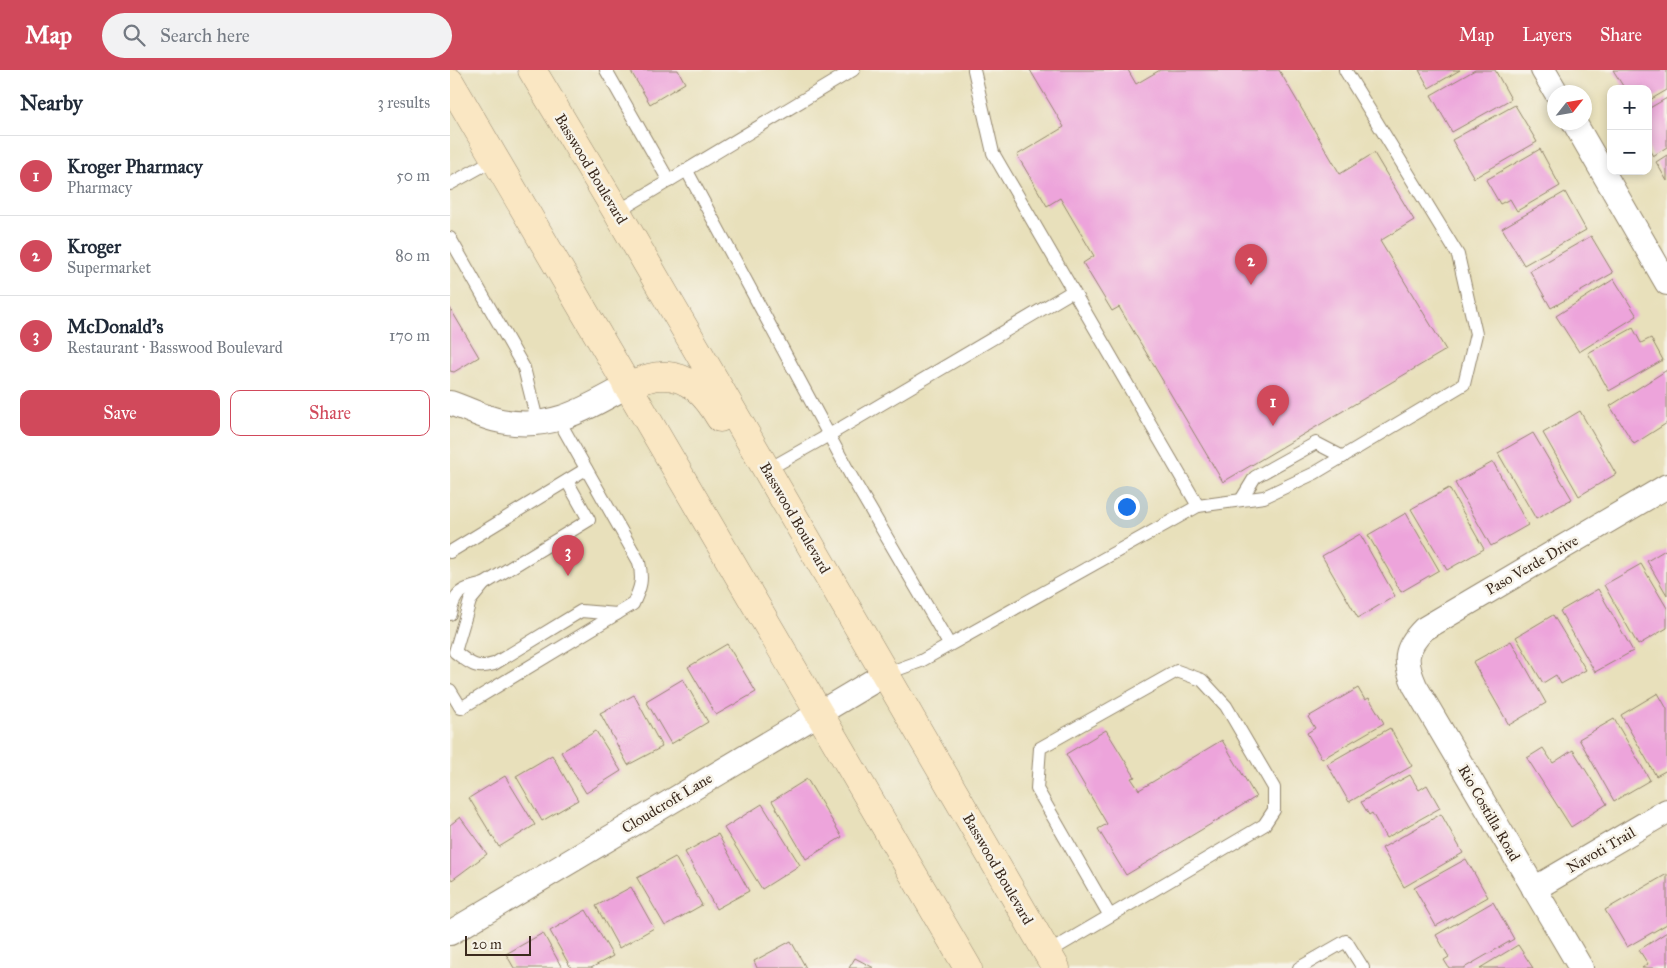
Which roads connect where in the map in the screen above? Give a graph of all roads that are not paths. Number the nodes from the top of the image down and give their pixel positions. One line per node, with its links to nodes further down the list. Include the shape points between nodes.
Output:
1 (532, 70): 14 (main road, Basswood Boulevard)
2 (606, 70): 12 (lane)
3 (853, 70): 11 (lane)
4 (974, 70): 17 (lane, via 993,153)
5 (1346, 70): 23 (lane, via 1458,255 1476,334 1464,384)
6 (1543, 70): 8 (street)
7 (450, 82): 10 (main road)
8 (1552, 85)
9 (1579, 130): 16 (street)
10 (495, 159): 13 (lane); 18 (main road)
11 (687, 171): 12 (lane); 21 (lane)
12 (669, 181): 14 (lane)
13 (450, 184)
14 (618, 212): 22 (main road, Basswood Boulevard)
15 (450, 238): 20 (lane, via 524,368)
16 (1667, 283)
17 (1073, 291): 21 (lane); 29 (lane)
18 (627, 386): 20 (street, via 573,414); 22 (main road, via 661,376 685,381 711,402 725,427); 39 (main road)
19 (450, 402): 20 (street, via 498,421 519,424)
20 (548, 422): 24 (lane)
21 (829, 435): 25 (lane); 34 (lane)
22 (752, 444): 25 (main road, Basswood Boulevard)
23 (1343, 457): 28 (lane, via 1264,496); 28 (lane, via 1316,443 1255,477)
24 (586, 470): 26 (lane); 33 (lane, via 639,562 641,588 633,604)
25 (767, 470): 37 (main road, Basswood Boulevard)
26 (567, 481): 30 (lane); 31 (lane, via 589,520)
27 (1667, 486): 36 (street, Paso Verde Drive, via 1424,629 1413,639)
28 (1241, 500): 29 (lane)
29 (1198, 506): 34 (lane)
30 (450, 552)
31 (484, 584): 32 (lane, via 462,590 453,600); 35 (lane, via 470,601)
32 (450, 614)
33 (617, 614): 35 (lane, via 581,611 494,664 483,667 474,666); 38 (lane, via 461,708)
34 (949, 644): 37 (lane, via 921,661)
35 (453, 647)
36 (1407, 655): 41 (street, Rio Costilla Road, via 1408,670 1415,686)
37 (885, 674): 39 (street, Cloudcroft Lane); 44 (main road, Basswood Boulevard)
38 (450, 690)
39 (819, 713): 43 (street, Cloudcroft Lane); 45 (main road)
40 (1667, 812): 41 (street, Navoti Trail)
41 (1534, 889): 48 (street, Rio Costilla Road)
42 (1110, 916): 42 (lane, via 1264,825 1274,810 1274,788 1226,706 1202,680 1177,671 1040,748 1037,789); 44 (lane)
43 (450, 933)
44 (1052, 961)
45 (968, 968)
46 (1299, 968): 47 (lane, via 1346,941)
47 (1362, 968)
48 (1581, 968)

